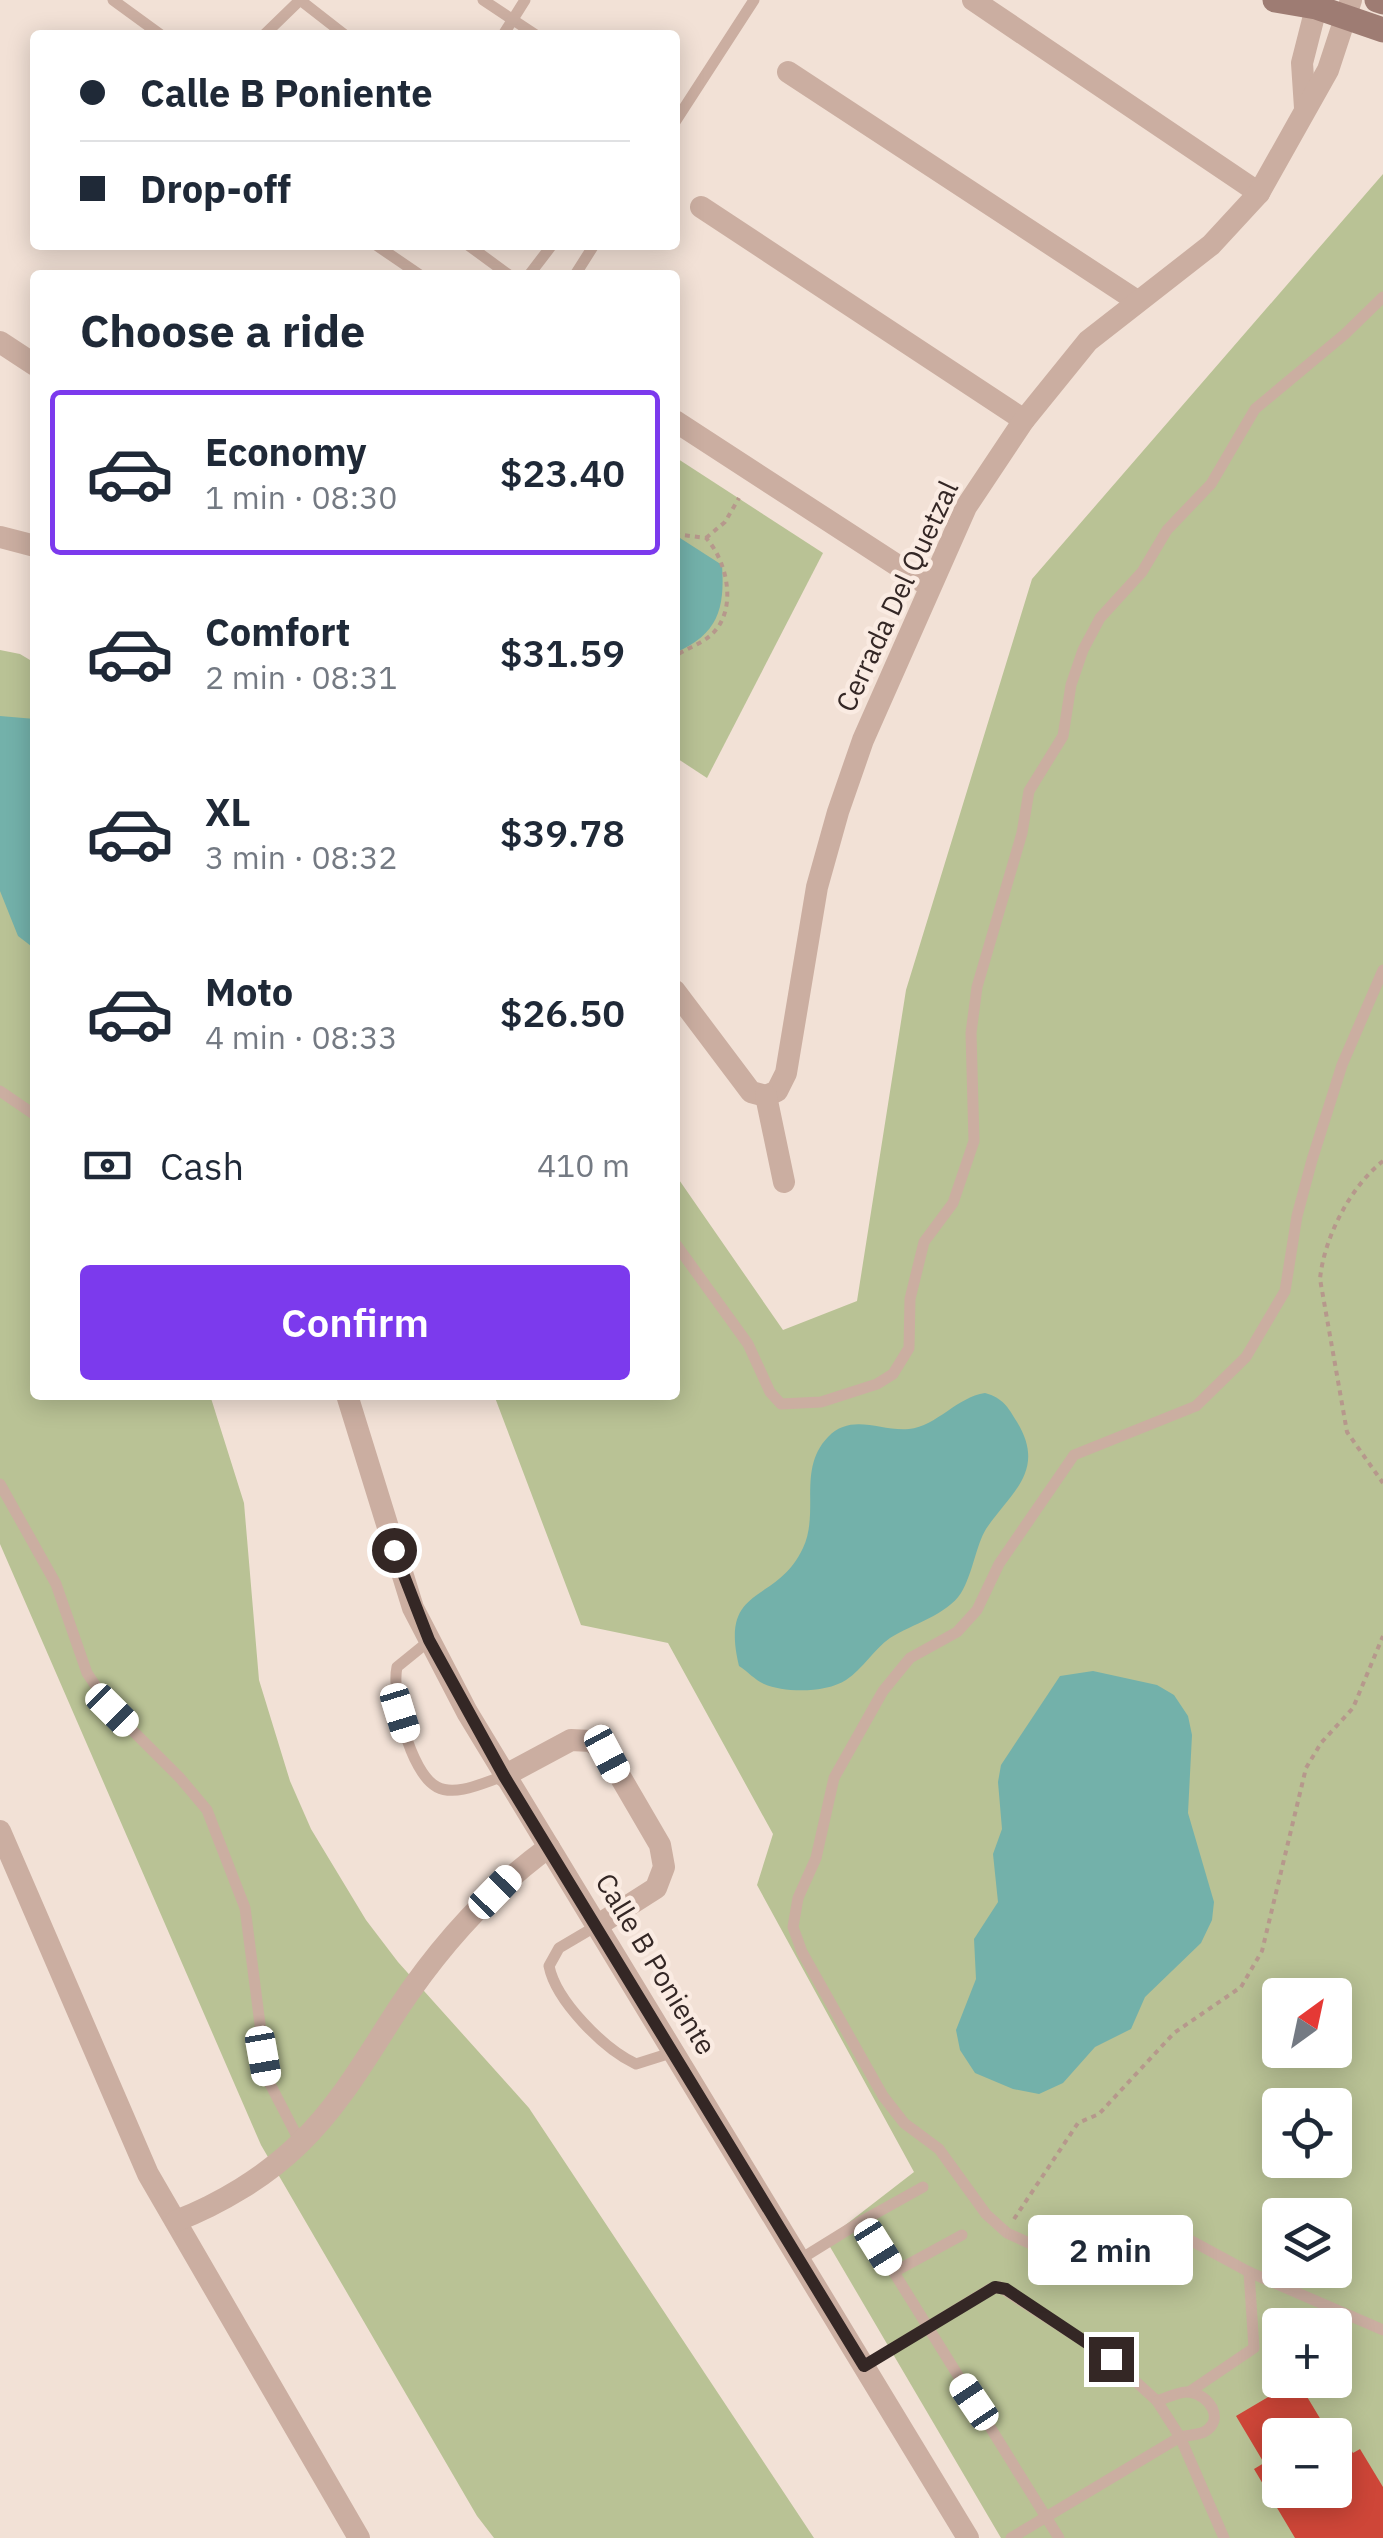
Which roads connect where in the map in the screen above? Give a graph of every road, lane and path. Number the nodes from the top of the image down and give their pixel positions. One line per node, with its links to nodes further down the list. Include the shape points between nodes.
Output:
1 (113, 0): 11 (lane)
2 (300, 0): 12 (lane); 13 (lane)
3 (483, 0): 10 (lane)
4 (525, 0): 10 (lane)
5 (754, 0): 19 (lane)
6 (972, 0): 20 (street)
7 (1275, 0): 8 (street)
8 (1317, 4): 9 (street); 18 (street, Cerrada Del Quetzal, via 1302,63)
9 (1348, 8): 16 (street); 18 (street, Cerrada Del Quetzal, via 1328,70)
10 (513, 20): 14 (lane); 15 (lane)
11 (154, 30)
12 (269, 30)
13 (326, 30)
14 (506, 30)
15 (528, 30)
16 (1383, 30)
17 (788, 72): 29 (street)
18 (1305, 108): 20 (street, Cerrada Del Quetzal)
19 (680, 114)
20 (1259, 192): 29 (street, Cerrada Del Quetzal, via 1211,245)
21 (701, 208): 32 (street)
22 (383, 250): 25 (lane)
23 (475, 250): 26 (lane)
24 (548, 250): 27 (lane)
25 (413, 270)
26 (502, 270)
27 (533, 270)
28 (1383, 297): 48 (lane, via 1255,409 1211,484 1167,530 1083,650 1063,736 1029,791 977,987 971,1033 974,1141 954,1204 924,1242 910,1299 908,1348 893,1374 821,1402 781,1404 748,1344)
29 (1138, 301): 32 (street, Cerrada Del Quetzal, via 1088,341)
30 (0, 342): 31 (street)
31 (30, 362)
32 (1024, 420): 39 (street, Cerrada Del Quetzal, via 966,507)
33 (680, 424): 39 (street)
34 (739, 498): 37 (path)
35 (680, 535): 37 (path)
36 (0, 537): 38 (street)
37 (706, 538): 40 (path, via 726,574 728,596 712,634)
38 (30, 545)
39 (928, 586): 44 (street, Cerrada Del Quetzal, via 838,812 817,887 786,1073)
40 (680, 653)
41 (1383, 970): 63 (lane, via 1318,1141 1285,1291 1246,1357 1196,1406 1074,1454 977,1610 957,1632 910,1658 884,1691 834,1778 816,1858 798,1898 798,1940 883,2096 904,2123 939,2149)
42 (680, 999): 44 (street, via 751,1092)
43 (0, 1092): 45 (lane)
44 (766, 1096): 47 (street)
45 (30, 1111)
46 (1383, 1161): 50 (path, via 1356,1188 1320,1279 1348,1432)
47 (784, 1182)
48 (680, 1250)
49 (349, 1400): 53 (street, Calle B Poniente, via 384,1521)
50 (1383, 1482)
51 (0, 1484): 59 (lane, via 56,1584 87,1672 112,1710 206,1810 245,1908 266,2078)
52 (1383, 1636): 63 (path, via 1353,1708 1306,1768 1262,1952 1241,1987 1174,2033 1099,2114 1078,2122)
53 (429, 1640): 54 (street, Calle B Poniente); 54 (lane, via 397,1667 394,1694 421,1774 450,1791)
54 (504, 1776): 56 (street, Calle B Poniente); 57 (street, via 572,1740 590,1741 607,1754 660,1845 664,1867 656,1888)
55 (0, 1831): 61 (street, via 121,2120)
56 (549, 1847): 57 (street, Calle B Poniente); 59 (street, via 514,1873 437,1955 364,2064)
57 (598, 1926): 58 (street, Calle B Poniente); 58 (lane, via 559,1948 549,1966 552,1984 611,2052 636,2064)
58 (674, 2052): 65 (street, Calle B Poniente)
59 (300, 2143): 61 (street, via 210,2208)
60 (923, 2187): 62 (lane)
61 (176, 2221): 75 (street)
62 (862, 2221): 65 (lane); 66 (lane)
63 (1008, 2233): 67 (lane, via 1040,2248 1082,2227 1149,2226)
64 (962, 2235): 66 (lane)
65 (799, 2260): 70 (street, Calle B Poniente)
66 (894, 2272): 68 (lane)
67 (1250, 2272): 69 (lane); 71 (lane, via 1254,2348)
68 (926, 2328): 70 (lane); 72 (lane, via 1000,2287 1111,2359); 74 (lane)
69 (1383, 2330)
70 (864, 2366): 76 (street, Calle B Poniente)
71 (1189, 2392): 72 (lane); 73 (lane, via 1205,2398 1216,2415 1203,2433)
72 (1157, 2401): 73 (lane)
73 (1180, 2437): 74 (lane); 79 (lane)
74 (1047, 2516): 77 (lane); 78 (lane)
75 (360, 2538)
76 (968, 2538)
77 (1011, 2538)
78 (1059, 2538)
79 (1224, 2538)

